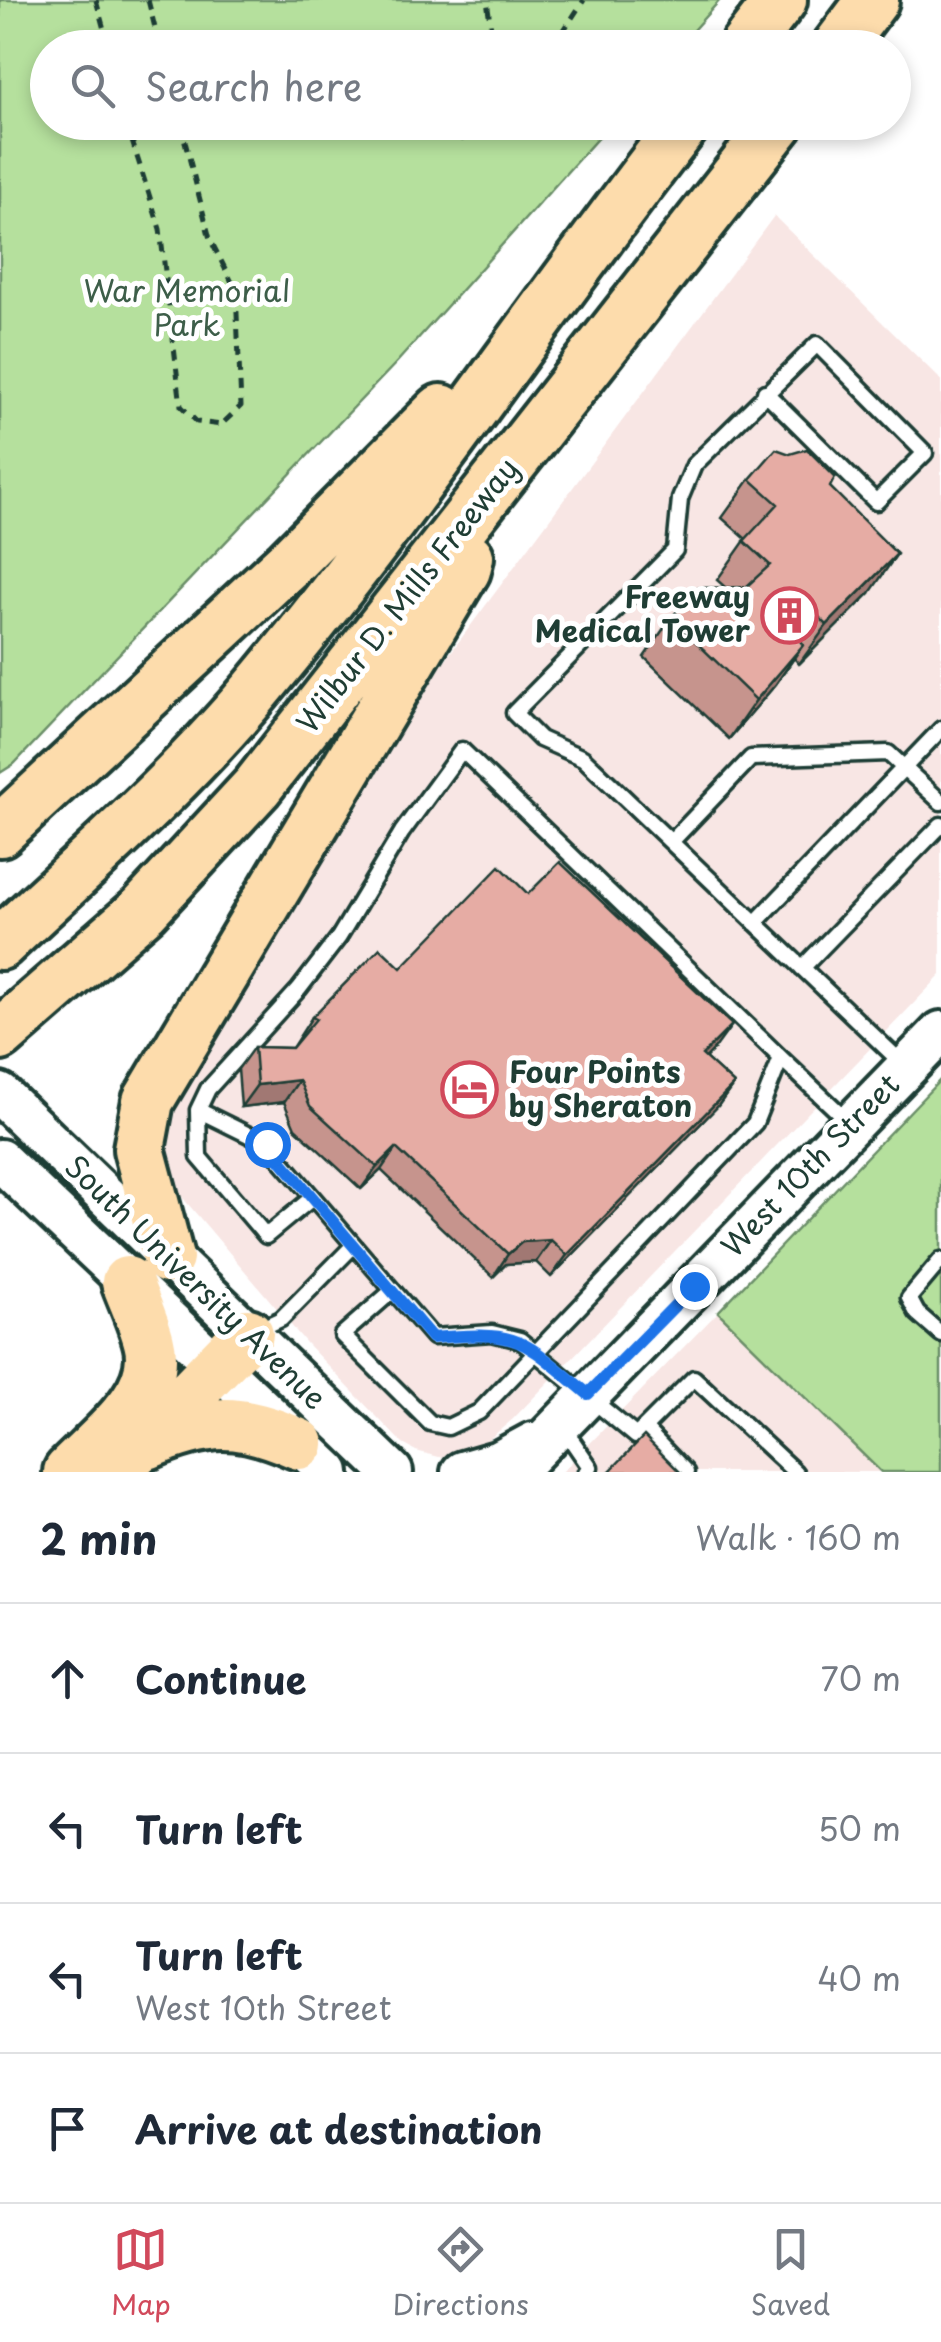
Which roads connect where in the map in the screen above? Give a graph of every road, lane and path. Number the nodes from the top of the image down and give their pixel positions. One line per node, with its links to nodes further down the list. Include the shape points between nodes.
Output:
1 (96, 0): 7 (path)
2 (148, 0): 8 (path)
3 (486, 0): 9 (path)
4 (584, 0): 10 (path)
5 (781, 0): 11 (highway)
6 (873, 0): 12 (highway)
7 (105, 30)
8 (156, 30)
9 (489, 30)
10 (564, 30)
11 (758, 30)
12 (850, 30)
13 (132, 140): 14 (path, via 160,230 181,406 197,422 221,425 240,406 236,290 210,238)
14 (185, 140)
15 (672, 140): 17 (highway, Wilbur D. Mills Freeway)
16 (765, 140): 19 (highway, Wilbur D. Mills Freeway)
17 (534, 319): 24 (highway, via 289,563); 26 (highway, Wilbur D. Mills Freeway, via 265,680 178,777)
18 (765, 392): 18 (lane, via 816,344 926,453 876,502); 25 (lane, via 694,465 680,499 675,550 514,713 540,740 583,758)
19 (479, 506): 31 (highway, Wilbur D. Mills Freeway, via 206,845); 42 (highway, via 465,570 148,1101 138,1149)
20 (941, 729): 21 (lane)
21 (905, 768): 22 (lane); 25 (lane, via 888,753 751,758); 28 (lane)
22 (941, 802)
23 (941, 825): 30 (lane)
24 (0, 831)
25 (671, 842): 28 (lane)
26 (96, 854): 27 (highway); 29 (highway, Wilbur D. Mills Freeway)
27 (0, 917)
28 (755, 923): 30 (lane)
29 (0, 944)
30 (802, 968): 34 (lane)
31 (10, 1026)
32 (941, 1032): 34 (main road, West 10th Street)
33 (780, 1058): 36 (lane, via 462,750 339,936 208,1089); 37 (lane); 45 (lane, via 755,1122)
34 (906, 1068): 37 (main road, West 10th Street)
35 (0, 1094): 42 (main road, South University Avenue)
36 (198, 1110): 39 (lane, via 267,1144); 39 (lane, via 199,1157 266,1236)
37 (851, 1124): 47 (main road, West 10th Street)
38 (0, 1160): 42 (main road, South University Avenue)
39 (312, 1198): 40 (lane)
40 (351, 1248): 43 (lane); 46 (lane)
41 (941, 1260): 44 (lane, via 909,1298)
42 (148, 1270): 46 (main road, South University Avenue); 53 (highway, via 151,1364 144,1386)
43 (391, 1292): 45 (lane, via 432,1338 492,1332); 45 (lane, via 342,1335 430,1423 448,1427 479,1412)
44 (941, 1334)
45 (535, 1350): 47 (lane)
46 (239, 1364): 50 (main road, South University Avenue); 51 (highway); 52 (main road, South University Avenue); 52 (main road, via 280,1404)
47 (588, 1394): 48 (main road, West 10th Street); 49 (lane, via 636,1436)
48 (557, 1428): 55 (main road, via 500,1461); 56 (main road, West 10th Street); 57 (main road); 58 (lane, via 578,1446)
49 (644, 1428): 59 (lane); 60 (lane, via 694,1378)
50 (314, 1458): 51 (highway, via 264,1428 216,1422 190,1426)
51 (126, 1460)
52 (375, 1468): 54 (main road)
53 (69, 1472)
54 (426, 1472)
55 (462, 1472)
56 (514, 1472)
57 (533, 1472)
58 (586, 1472)
59 (686, 1472)
60 (795, 1472)

